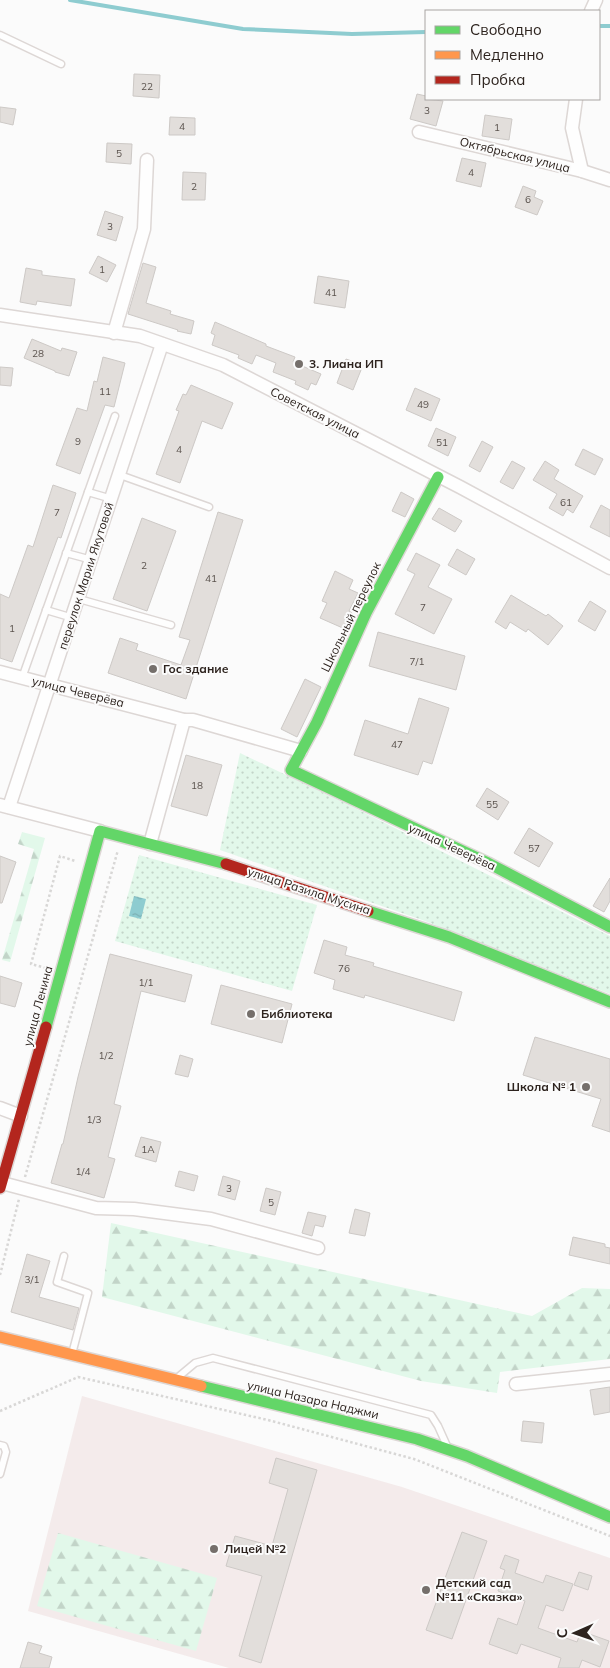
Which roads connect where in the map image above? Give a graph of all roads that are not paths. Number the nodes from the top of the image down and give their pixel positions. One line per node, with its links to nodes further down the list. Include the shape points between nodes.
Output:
1 (0, 35): 2 (lane)
2 (61, 64)
3 (576, 100): 6 (street, via 572,128)
4 (419, 132): 6 (street, Октябрьская улица)
5 (147, 160): 9 (street, via 144,229)
6 (582, 171): 7 (street, Октябрьская улица)
7 (610, 180)
8 (0, 315): 9 (street, Советская улица)
9 (114, 333): 10 (street, Советская улица, via 140,336)
10 (162, 344): 12 (street, переулок Марии Якутовой); 13 (street, Советская улица, via 223,365)
11 (115, 416): 14 (lane)
12 (120, 474): 15 (street, переулок Марии Якутовой); 16 (lane)
13 (438, 477): 19 (street, Советская улица); 28 (street, Школьный переулок, via 366,613)
14 (88, 492): 15 (lane); 17 (lane)
15 (112, 499): 18 (street, переулок Марии Якутовой)
16 (209, 507)
17 (66, 553): 18 (lane); 21 (lane)
18 (92, 560): 20 (street, переулок Марии Якутовой)
19 (610, 568)
20 (79, 599): 22 (street, переулок Марии Якутовой); 23 (lane)
21 (46, 610): 22 (lane); 25 (lane)
22 (73, 618): 26 (street, переулок Марии Якутовой)
23 (171, 625)
24 (0, 672): 25 (street, улица Чеверёва)
25 (22, 678): 26 (street, улица Чеверёва)
26 (51, 684): 27 (street, улица Чеверёва); 30 (street, переулок Марии Якутовой)
27 (184, 720): 28 (street, улица Чеверёва); 32 (street)
28 (302, 751): 29 (street, Школьный переулок)
29 (291, 770): 33 (street, улица Чеверёва, via 488,863)
30 (5, 806): 31 (street, улица Разила Мусина)
31 (100, 831): 32 (street, улица Разила Мусина); 36 (street, улица Ленина)
32 (150, 844): 34 (street, улица Разила Мусина, via 219,862 449,937)
33 (610, 927)
34 (610, 1002)
35 (0, 1108): 36 (street)
36 (21, 1116): 37 (street, улица Ленина)
37 (1, 1186): 38 (street, via 96,1208 210,1220)
38 (318, 1248)
39 (64, 1256): 41 (lane, via 57,1282 88,1293)
40 (0, 1338): 41 (street, улица Назара Наджми)
41 (72, 1355): 43 (street, улица Назара Наджми)
42 (610, 1374): 44 (street)
43 (173, 1381): 46 (street, улица Назара Наджми, via 417,1439); 46 (lane, via 195,1363 214,1358 431,1415)
44 (516, 1384)
45 (0, 1445): 47 (lane, via 6,1452)
46 (448, 1450): 48 (street, улица Назара Наджми)
47 (0, 1474)
48 (610, 1518)

